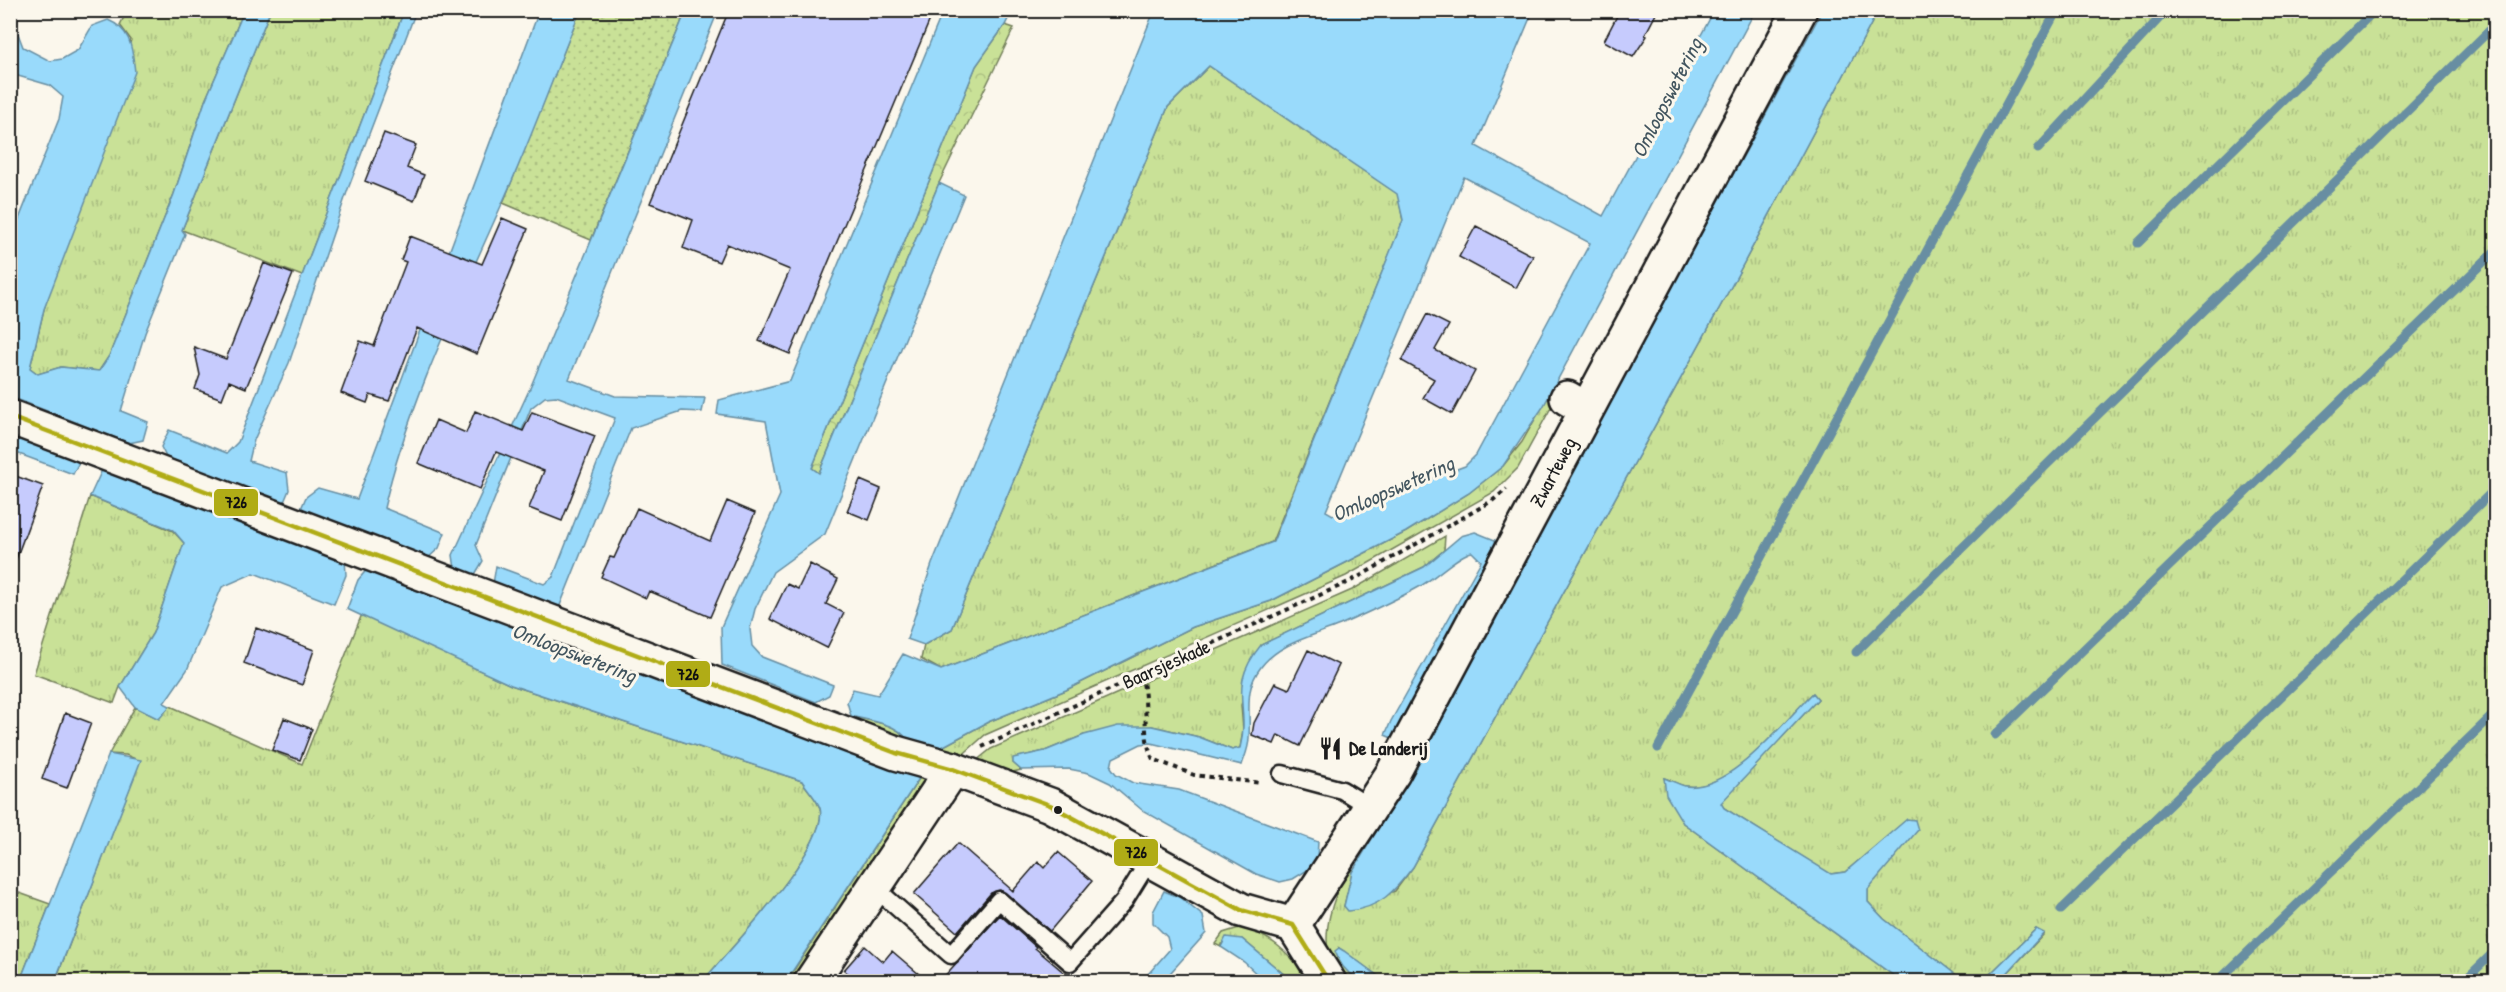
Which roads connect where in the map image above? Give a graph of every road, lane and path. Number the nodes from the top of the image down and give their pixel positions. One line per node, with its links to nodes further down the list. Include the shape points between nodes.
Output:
1 (1800, 10): 7 (street, Zwarteweg, via 1577,403 1394,773)
2 (10, 417): 5 (street, via 896,753)
3 (1514, 483): 4 (path, Baarsjeskade, via 1492,501 1351,581)
4 (1141, 675): 5 (path, Baarsjeskade); 6 (path, via 1146,692 1148,748 1153,759 1194,775 1267,784)
5 (942, 766): 8 (street, via 1050,805); 9 (street)
6 (1282, 774): 7 (lane, via 1342,790)
7 (1371, 808): 10 (street, Zwarteweg)
8 (1150, 859): 9 (lane, via 1124,901 1070,962 999,900 951,955); 10 (street, via 1241,910)
9 (874, 886): 11 (street)
10 (1293, 925): 12 (street)
11 (812, 981)
12 (1329, 981)

